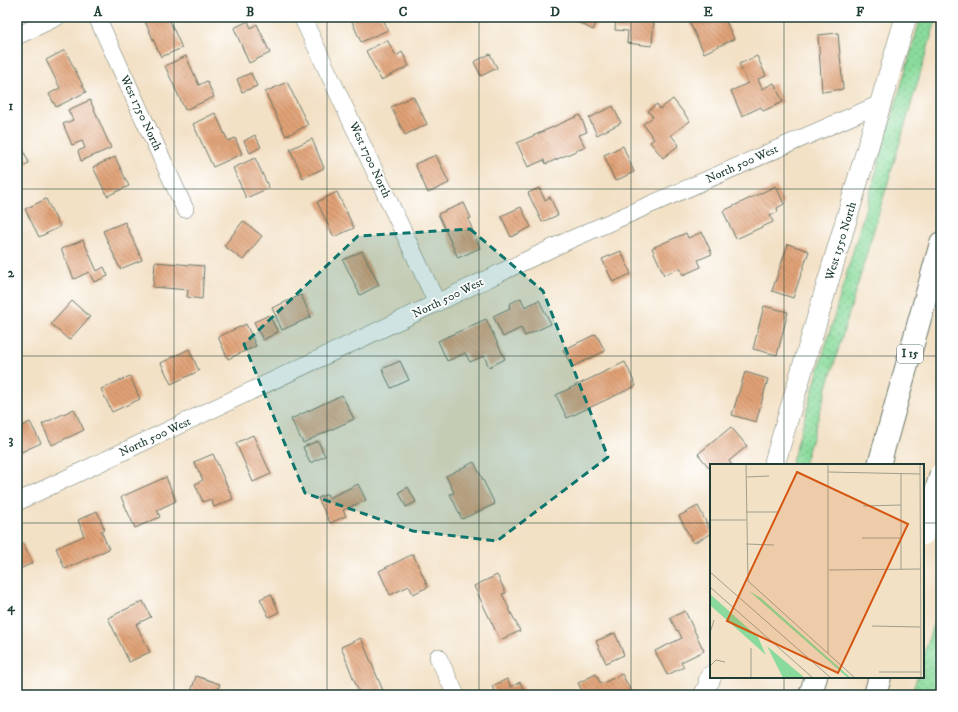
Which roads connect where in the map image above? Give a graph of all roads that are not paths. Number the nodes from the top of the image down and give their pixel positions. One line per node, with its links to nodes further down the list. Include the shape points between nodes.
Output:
1 (57, 17): 5 (street)
2 (97, 17): 7 (street, West 1750 North)
3 (302, 17): 9 (street, West 1700 North)
4 (906, 17): 6 (street, West 1550 North)
5 (17, 36)
6 (882, 103): 9 (street, North 500 West, via 572,239); 10 (street, West 1550 North)
7 (185, 209)
8 (941, 243): 11 (highway, I 15)
9 (437, 303): 13 (street, North 500 West)
10 (774, 464)
11 (879, 464)
12 (941, 474): 14 (highway, bridge)
13 (17, 502)
14 (924, 531)
15 (438, 657): 18 (street)
16 (816, 678): 19 (highway)
17 (880, 678): 20 (highway)
18 (456, 695)
19 (810, 695)
20 (875, 695)

